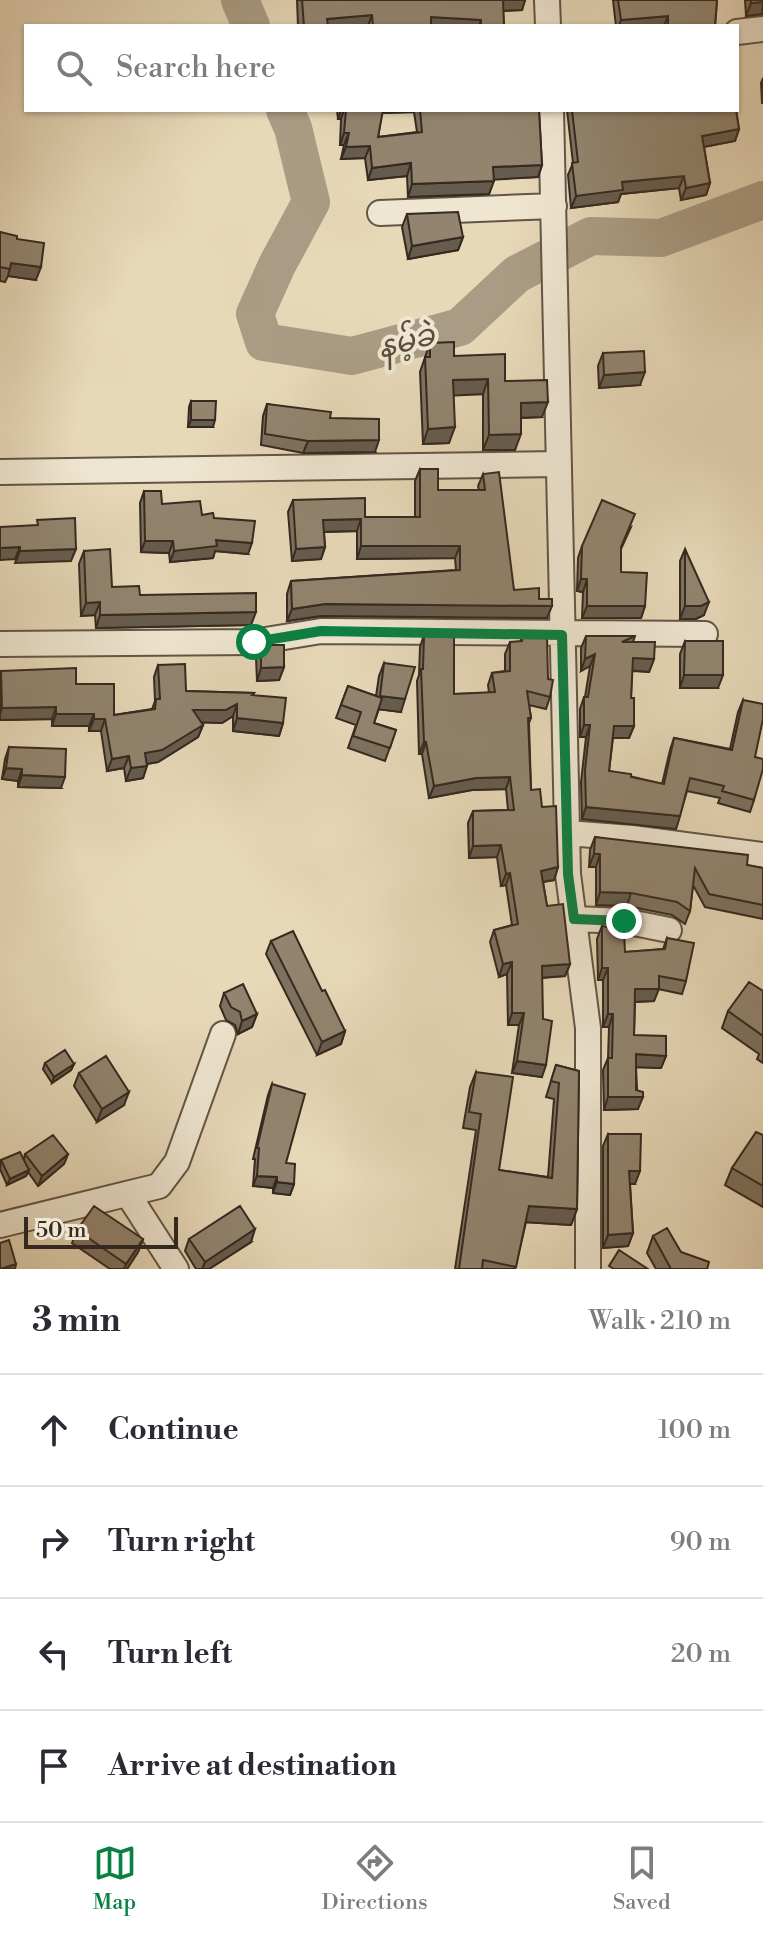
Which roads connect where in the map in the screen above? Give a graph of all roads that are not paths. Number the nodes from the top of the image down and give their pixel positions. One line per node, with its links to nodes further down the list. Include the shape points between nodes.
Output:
1 (547, 0): 2 (street)
2 (548, 24)
3 (763, 29): 4 (street)
4 (739, 32)
5 (551, 112): 7 (street)
6 (380, 213): 7 (street)
7 (555, 218): 8 (street)
8 (559, 464): 9 (street); 11 (street)
9 (0, 472)
10 (705, 634): 11 (street)
11 (562, 635): 12 (street, via 321,631 254,642); 13 (street)
12 (0, 644)
13 (567, 833): 14 (street); 15 (street)
14 (763, 855)
15 (574, 919): 16 (street); 21 (street, via 588,1028)
16 (669, 930)
17 (223, 1034): 18 (street, via 177,1162 159,1186)
18 (129, 1196): 19 (street); 20 (street)
19 (0, 1225)
20 (176, 1269)
21 (588, 1269)

